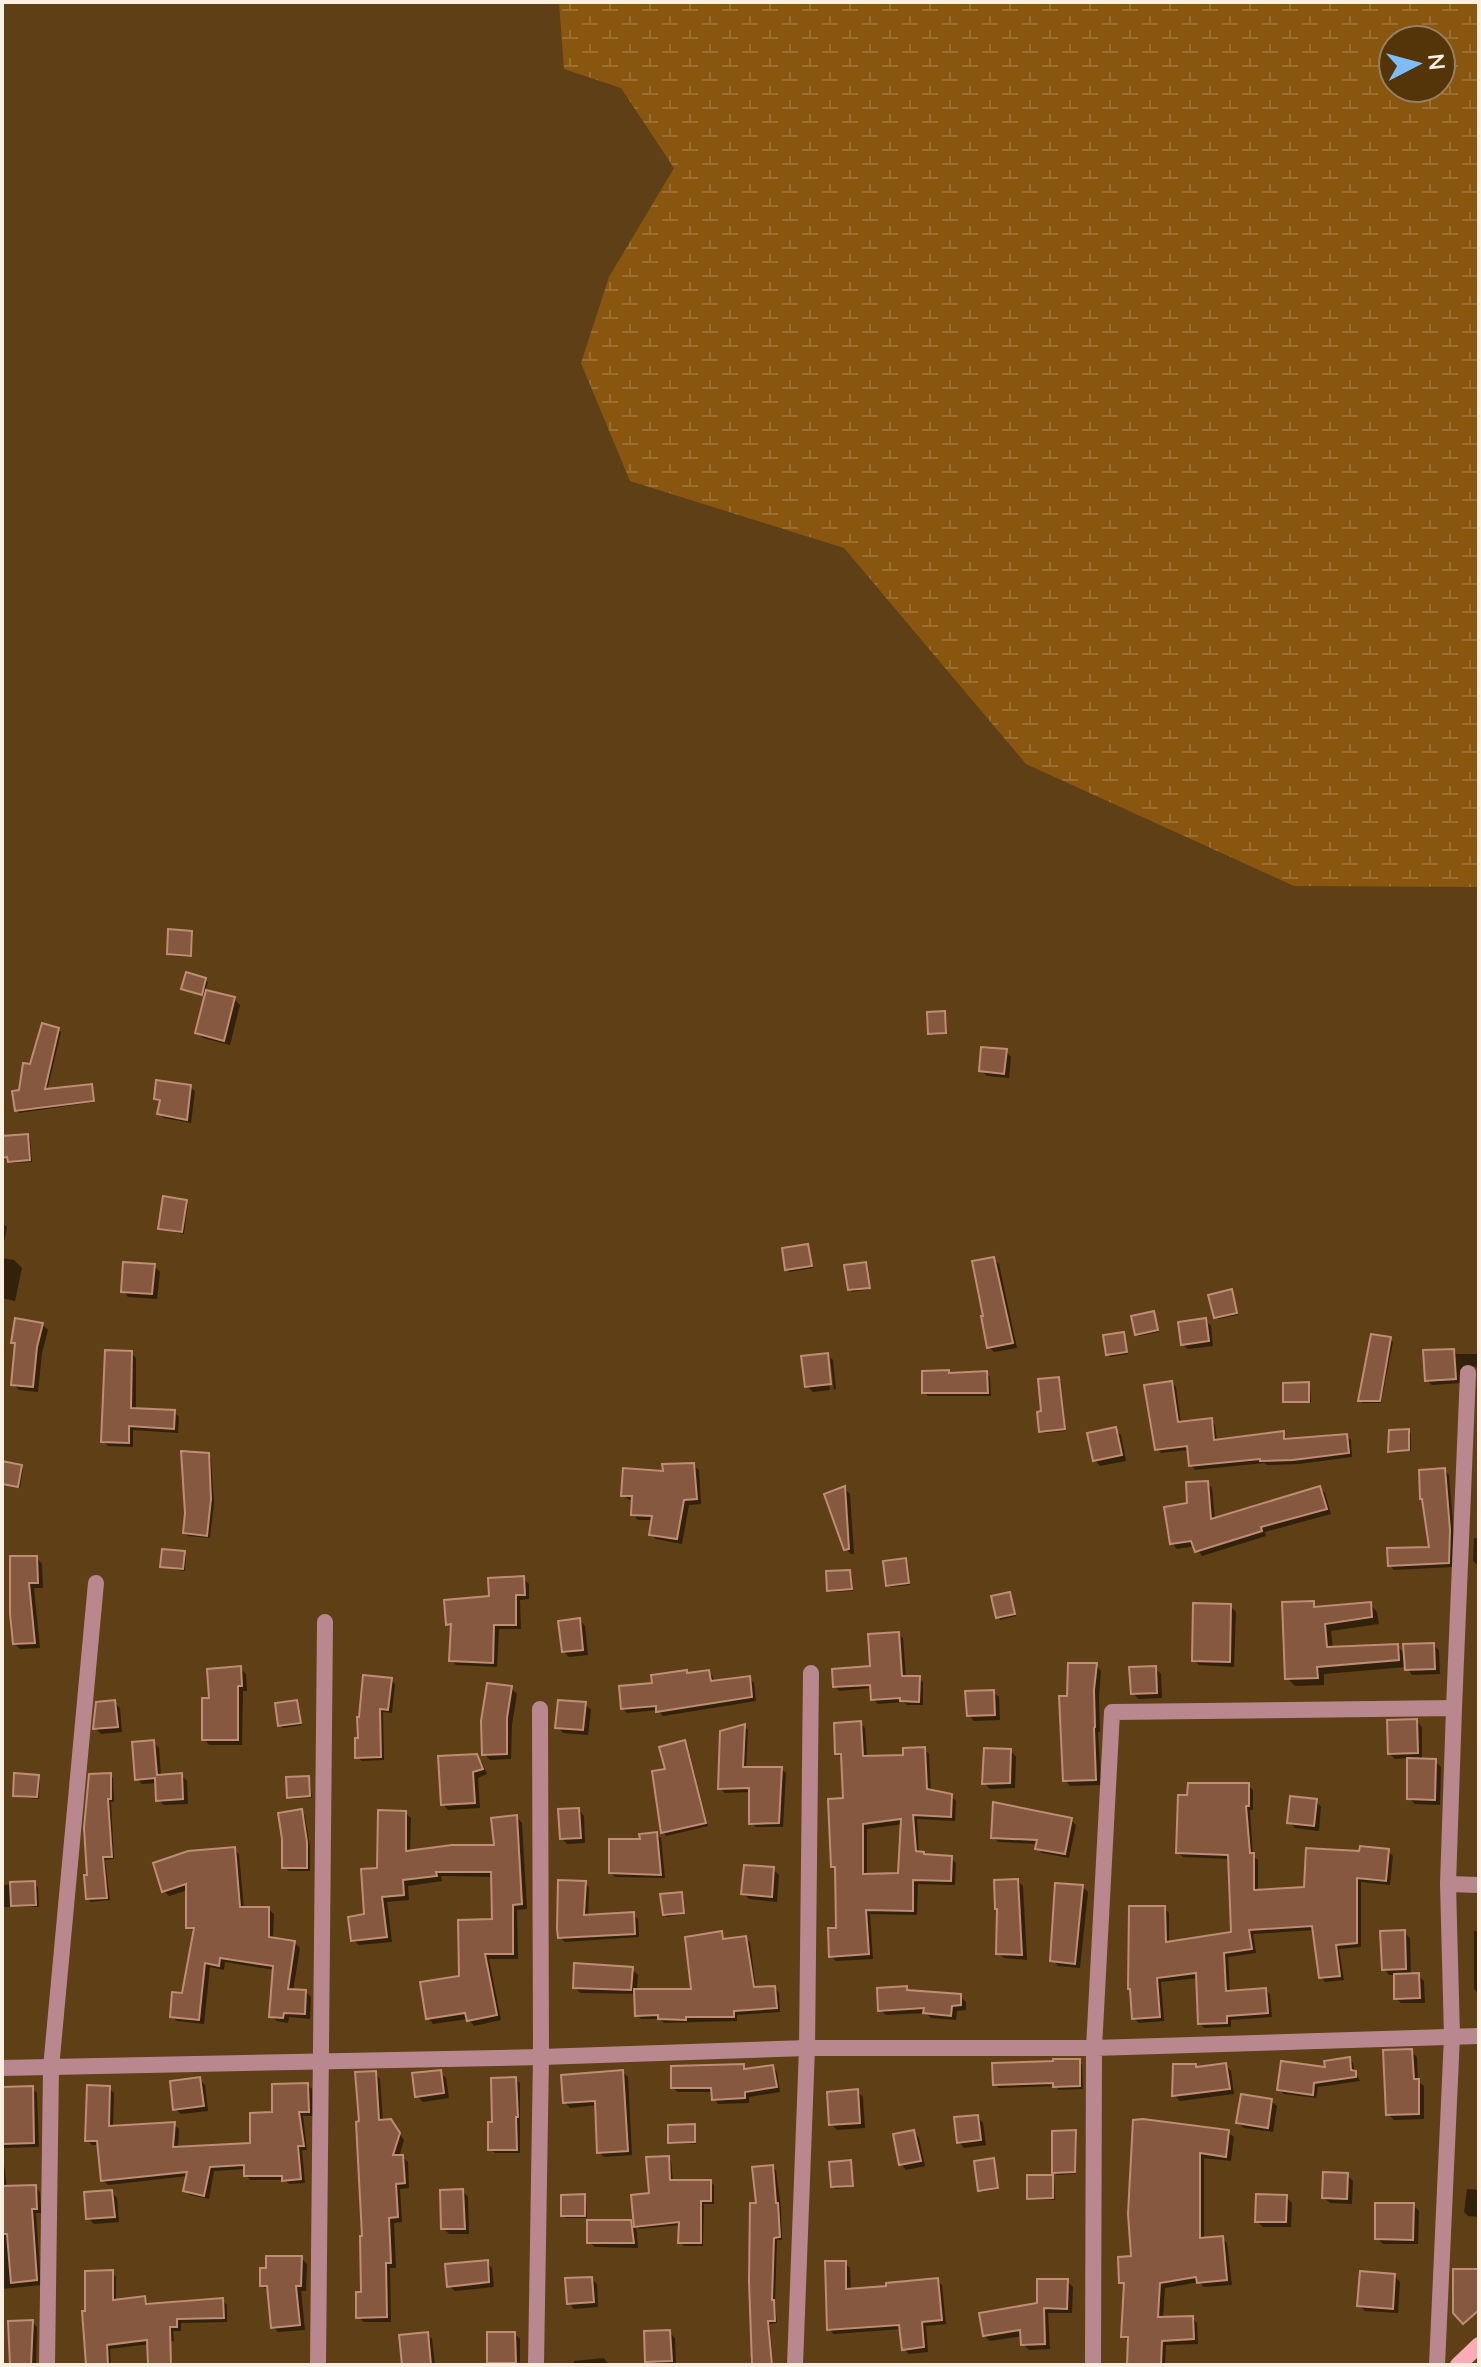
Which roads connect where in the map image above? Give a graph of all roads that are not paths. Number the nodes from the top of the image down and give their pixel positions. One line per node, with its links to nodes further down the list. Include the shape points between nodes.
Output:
1 (1468, 1373): 2 (street)
2 (1460, 1570): 3 (street); 7 (street)
3 (1479, 1572)
4 (96, 1583): 18 (street)
5 (325, 1622): 16 (street)
6 (811, 1673): 13 (street)
7 (1454, 1708): 9 (street); 14 (street, via 1112,1712)
8 (540, 1709): 15 (street)
9 (1448, 1884): 10 (street); 11 (street)
10 (1479, 1885)
11 (1452, 2036): 12 (street); 14 (street); 25 (street)
12 (1479, 2036)
13 (807, 2048): 14 (street); 15 (street); 23 (street)
14 (1094, 2048): 24 (street)
15 (541, 2057): 16 (street); 22 (street)
16 (320, 2062): 18 (street); 21 (street)
17 (2, 2068): 18 (street)
18 (51, 2068): 20 (street)
19 (1479, 2345): 26 (main road)
20 (47, 2365)
21 (318, 2365)
22 (536, 2365)
23 (795, 2365)
24 (1093, 2365)
25 (1437, 2365)
26 (1458, 2365)

